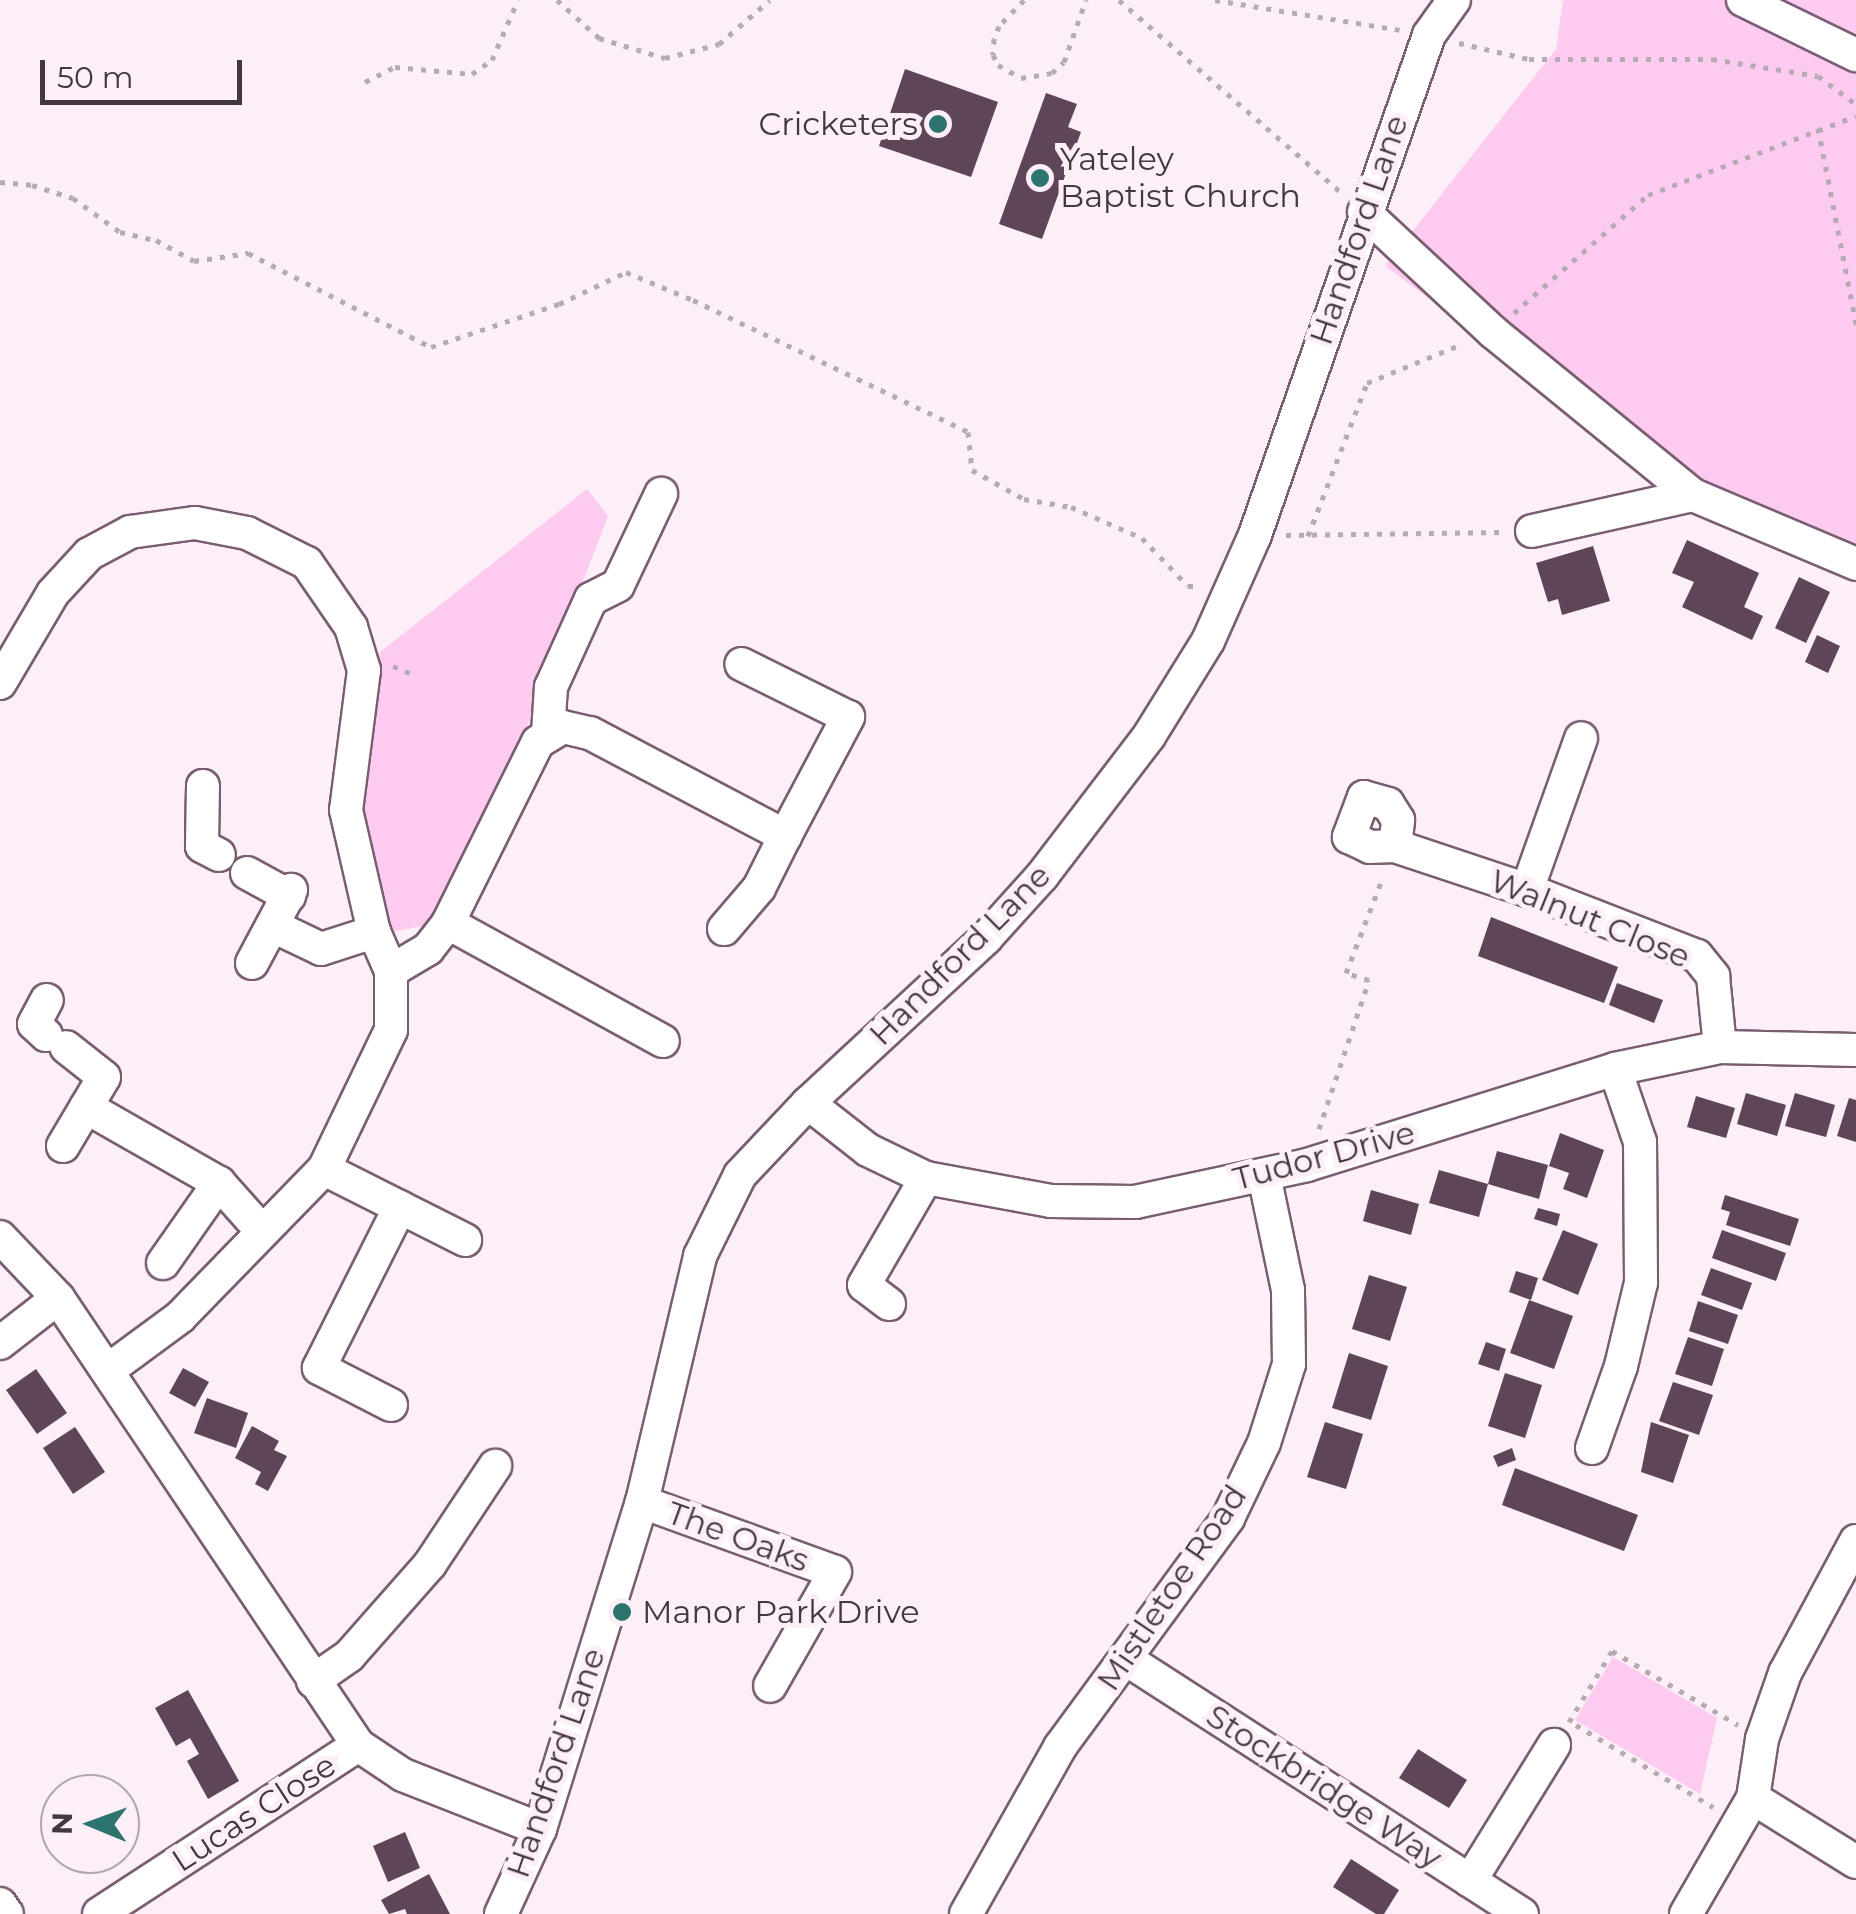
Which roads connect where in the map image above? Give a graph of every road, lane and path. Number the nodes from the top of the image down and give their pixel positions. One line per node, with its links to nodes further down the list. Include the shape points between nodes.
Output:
1 (518, 0): 12 (path, via 492,60 472,74 395,66)
2 (557, 0): 3 (path, via 600,38 665,58 719,44)
3 (770, 0)
4 (1024, 0): 5 (path, via 1000,26 993,55 1021,78 1052,72 1064,62)
5 (1086, 0)
6 (1119, 0): 17 (path)
7 (1215, 0): 10 (path)
8 (1454, 0): 10 (street, Handford Lane)
9 (1744, 0): 11 (street)
10 (1428, 35): 13 (path, via 1528,59 1730,62 1818,76); 17 (street, Handford Lane)
11 (1856, 54)
12 (365, 82)
13 (1856, 104)
14 (1856, 116): 15 (path)
15 (1818, 128): 18 (path); 19 (path, via 1648,196)
16 (0, 182): 26 (path, via 73,198 120,232 156,240 194,261 248,254 431,347 559,304 626,272 968,432 972,470 1024,499 1071,507 1142,538 1188,586)
17 (1364, 212): 19 (street); 23 (street, Handford Lane)
18 (1856, 324)
19 (1493, 332): 21 (street); 24 (path, via 1367,383)
20 (661, 494): 29 (street, via 618,585 591,600 552,688)
21 (1693, 494): 22 (street); 25 (street)
22 (1532, 532): 24 (path)
23 (1255, 534): 24 (path); 26 (street, Handford Lane)
24 (1308, 536)
25 (1856, 564)
26 (1232, 586): 48 (street, Handford Lane, via 1208,641 1149,736 1042,876 986,938)
27 (741, 664): 32 (street, via 848,717)
28 (8, 685): 40 (street, via 53,594 89,554 130,532 195,523 247,532 307,562 351,627 364,670 346,810)
29 (548, 733): 32 (street, via 562,727 590,733); 37 (street)
30 (1581, 738): 36 (street)
31 (203, 786): 34 (street, via 202,846)
32 (785, 836): 39 (street, via 759,888)
33 (1395, 846): 36 (street, Walnut Close); 51 (path, via 1346,973 1368,980)
34 (219, 855)
35 (248, 872): 38 (street, via 290,893)
36 (1527, 890): 45 (street, Walnut Close, via 1697,956 1713,976)
37 (448, 923): 42 (street, via 428,949); 44 (street)
38 (273, 926): 40 (street, via 321,949); 41 (street)
39 (724, 929)
40 (374, 932): 42 (street)
41 (252, 963)
42 (391, 971): 52 (street, via 391,1030)
43 (47, 1000): 49 (street, via 34,1024 104,1076)
44 (663, 1041)
45 (1720, 1047): 46 (street, Tudor Drive); 47 (street, Tudor Drive)
46 (1856, 1050)
47 (1615, 1069): 51 (street, Tudor Drive); 66 (street, via 1640,1142 1641,1283)
48 (808, 1103): 54 (street, Tudor Drive, via 868,1150); 68 (street, Handford Lane, via 740,1175 700,1256)
49 (86, 1106): 50 (street); 55 (street)
50 (63, 1146)
51 (1306, 1165): 53 (street, Tudor Drive)
52 (324, 1168): 56 (street); 57 (street)
53 (1264, 1175): 54 (street, Tudor Drive, via 1134,1202 1051,1201); 70 (street, Mistletoe Road, via 1288,1290 1289,1364 1264,1443 1228,1518)
54 (926, 1178): 62 (street, via 864,1285)
55 (218, 1183): 57 (street); 60 (street)
56 (400, 1207): 59 (street); 65 (street, via 319,1368)
57 (261, 1230): 64 (street, via 180,1317)
58 (0, 1237): 61 (street)
59 (465, 1240)
60 (163, 1264)
61 (58, 1298): 63 (street); 64 (street)
62 (890, 1304)
63 (0, 1344)
64 (108, 1370): 71 (street)
65 (391, 1405)
66 (1592, 1448)
67 (495, 1466): 71 (street, via 430,1564 349,1656)
68 (642, 1502): 72 (street, The Oaks, via 835,1572); 77 (street, Handford Lane)
69 (1854, 1549): 74 (street, via 1785,1674)
70 (1126, 1660): 79 (street, Stockbridge Way); 84 (street, Mistletoe Road, via 1060,1747)
71 (314, 1681): 75 (street)
72 (770, 1686)
73 (1562, 1733): 74 (path, via 1612,1651); 76 (path); 79 (street)
74 (1762, 1739): 76 (street)
75 (358, 1745): 77 (street, via 403,1775); 82 (street, Lucas Close)
76 (1747, 1811): 78 (street); 86 (street)
77 (540, 1829): 83 (street, Handford Lane)
78 (1856, 1862)
79 (1470, 1881): 85 (street, Stockbridge Way)
80 (0, 1904): 81 (street)
81 (7, 1914)
82 (99, 1914)
83 (501, 1914)
84 (966, 1914)
85 (1522, 1914)
86 (1686, 1914)

